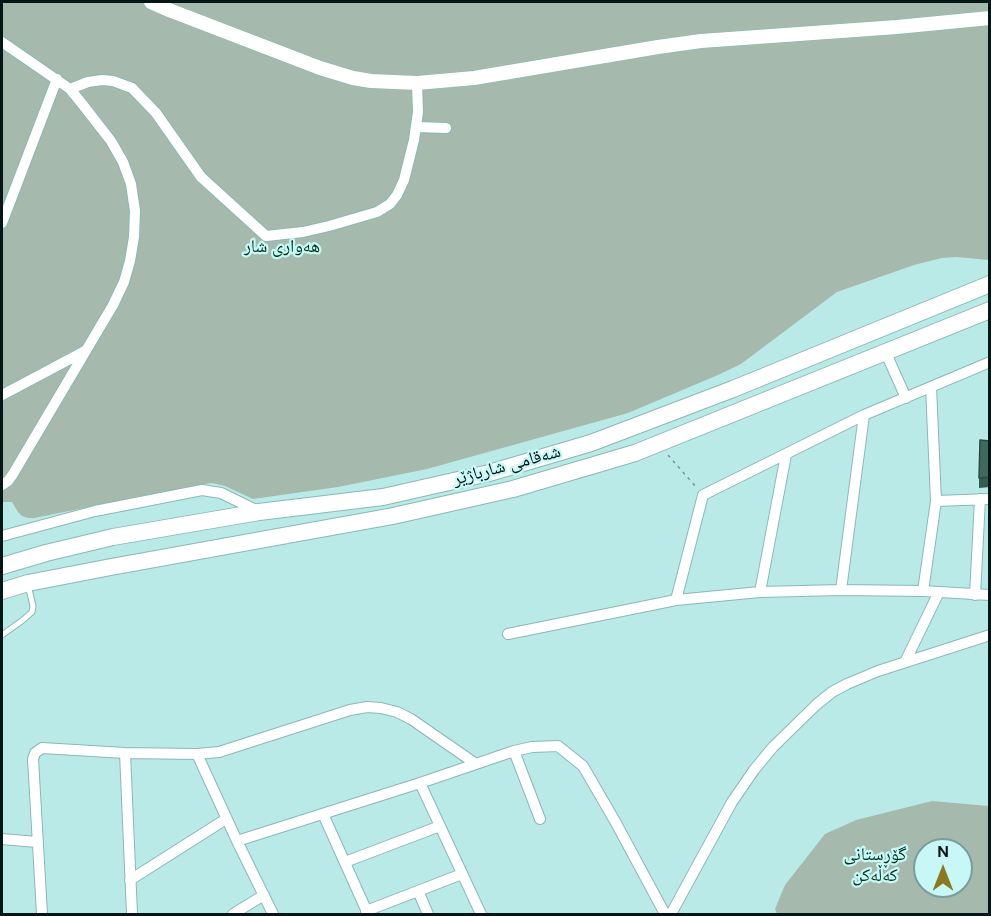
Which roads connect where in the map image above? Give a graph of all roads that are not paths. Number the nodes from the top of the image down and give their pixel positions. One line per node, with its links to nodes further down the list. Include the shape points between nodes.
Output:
1 (151, 2): 5 (street, via 320,68 371,81)
2 (990, 18): 5 (street, via 701,41 474,78)
3 (2, 42): 4 (street)
4 (57, 79): 6 (street); 9 (street)
5 (417, 83): 7 (street)
6 (70, 89): 7 (street, via 102,80 132,88 156,112 201,177 266,236 329,226 377,212 390,204 404,180); 12 (street, via 123,162 135,211 124,282)
7 (416, 127): 8 (street)
8 (446, 128)
9 (2, 223)
10 (990, 284): 20 (main road, شەقامی شارباژێر, via 591,443)
11 (990, 310): 13 (main road, شەقامی شارباژێر)
12 (85, 350): 16 (street); 21 (street, via 13,474)
13 (885, 351): 17 (street); 22 (main road, شەقامی شارباژێر, via 635,453)
14 (990, 362): 15 (street)
15 (931, 387): 17 (street); 24 (street)
16 (2, 394)
17 (906, 398): 18 (street)
18 (864, 415): 19 (street); 31 (street)
19 (786, 455): 34 (street); 38 (street, via 703,495)
20 (470, 477): 22 (main road); 25 (main road, شەقامی شارباژێر, via 382,497)
21 (2, 485)
22 (475, 498): 30 (main road, شەقامی شارباژێر)
23 (985, 499): 24 (street); 27 (street)
24 (936, 501): 33 (street)
25 (260, 512): 26 (street, via 221,493 202,490); 29 (main road, شەقامی شارباژێر, via 93,541)
26 (2, 536)
27 (978, 541): 28 (street); 36 (street)
28 (990, 541)
29 (2, 566)
30 (28, 584): 32 (main road, شەقامی شارباژێر); 40 (lane, via 32,612)
31 (841, 590): 33 (street); 34 (street)
32 (2, 591)
33 (923, 591): 35 (street)
34 (760, 592): 38 (street)
35 (939, 592): 36 (street); 42 (street)
36 (975, 595): 37 (street)
37 (990, 595)
38 (675, 600): 39 (street)
39 (508, 634)
40 (2, 635)
41 (990, 635): 42 (street)
42 (905, 662): 68 (street, via 832,692 773,747 732,802)
43 (514, 751): 46 (street); 50 (street); 67 (street, via 558,746 583,766)
44 (125, 753): 45 (street); 54 (street, via 42,748 35,753); 57 (street)
45 (197, 754): 46 (street, via 219,752 367,707 397,712 411,719); 49 (street)
46 (476, 764): 47 (street)
47 (420, 783): 48 (street); 51 (street)
48 (323, 814): 53 (street); 55 (street)
49 (226, 819): 53 (street); 57 (street)
50 (540, 819)
51 (440, 826): 55 (street); 56 (street)
52 (2, 839): 54 (street)
53 (237, 841): 59 (street)
54 (37, 842): 61 (street)
55 (345, 862): 60 (street)
56 (462, 874): 58 (street); 66 (street)
57 (130, 880): 62 (street)
58 (418, 891): 60 (street); 65 (street)
59 (264, 895): 63 (street); 64 (street)
60 (367, 913)
61 (42, 915)
62 (132, 915)
63 (233, 915)
64 (273, 915)
65 (428, 915)
66 (481, 915)
67 (664, 915)
68 (671, 915)

